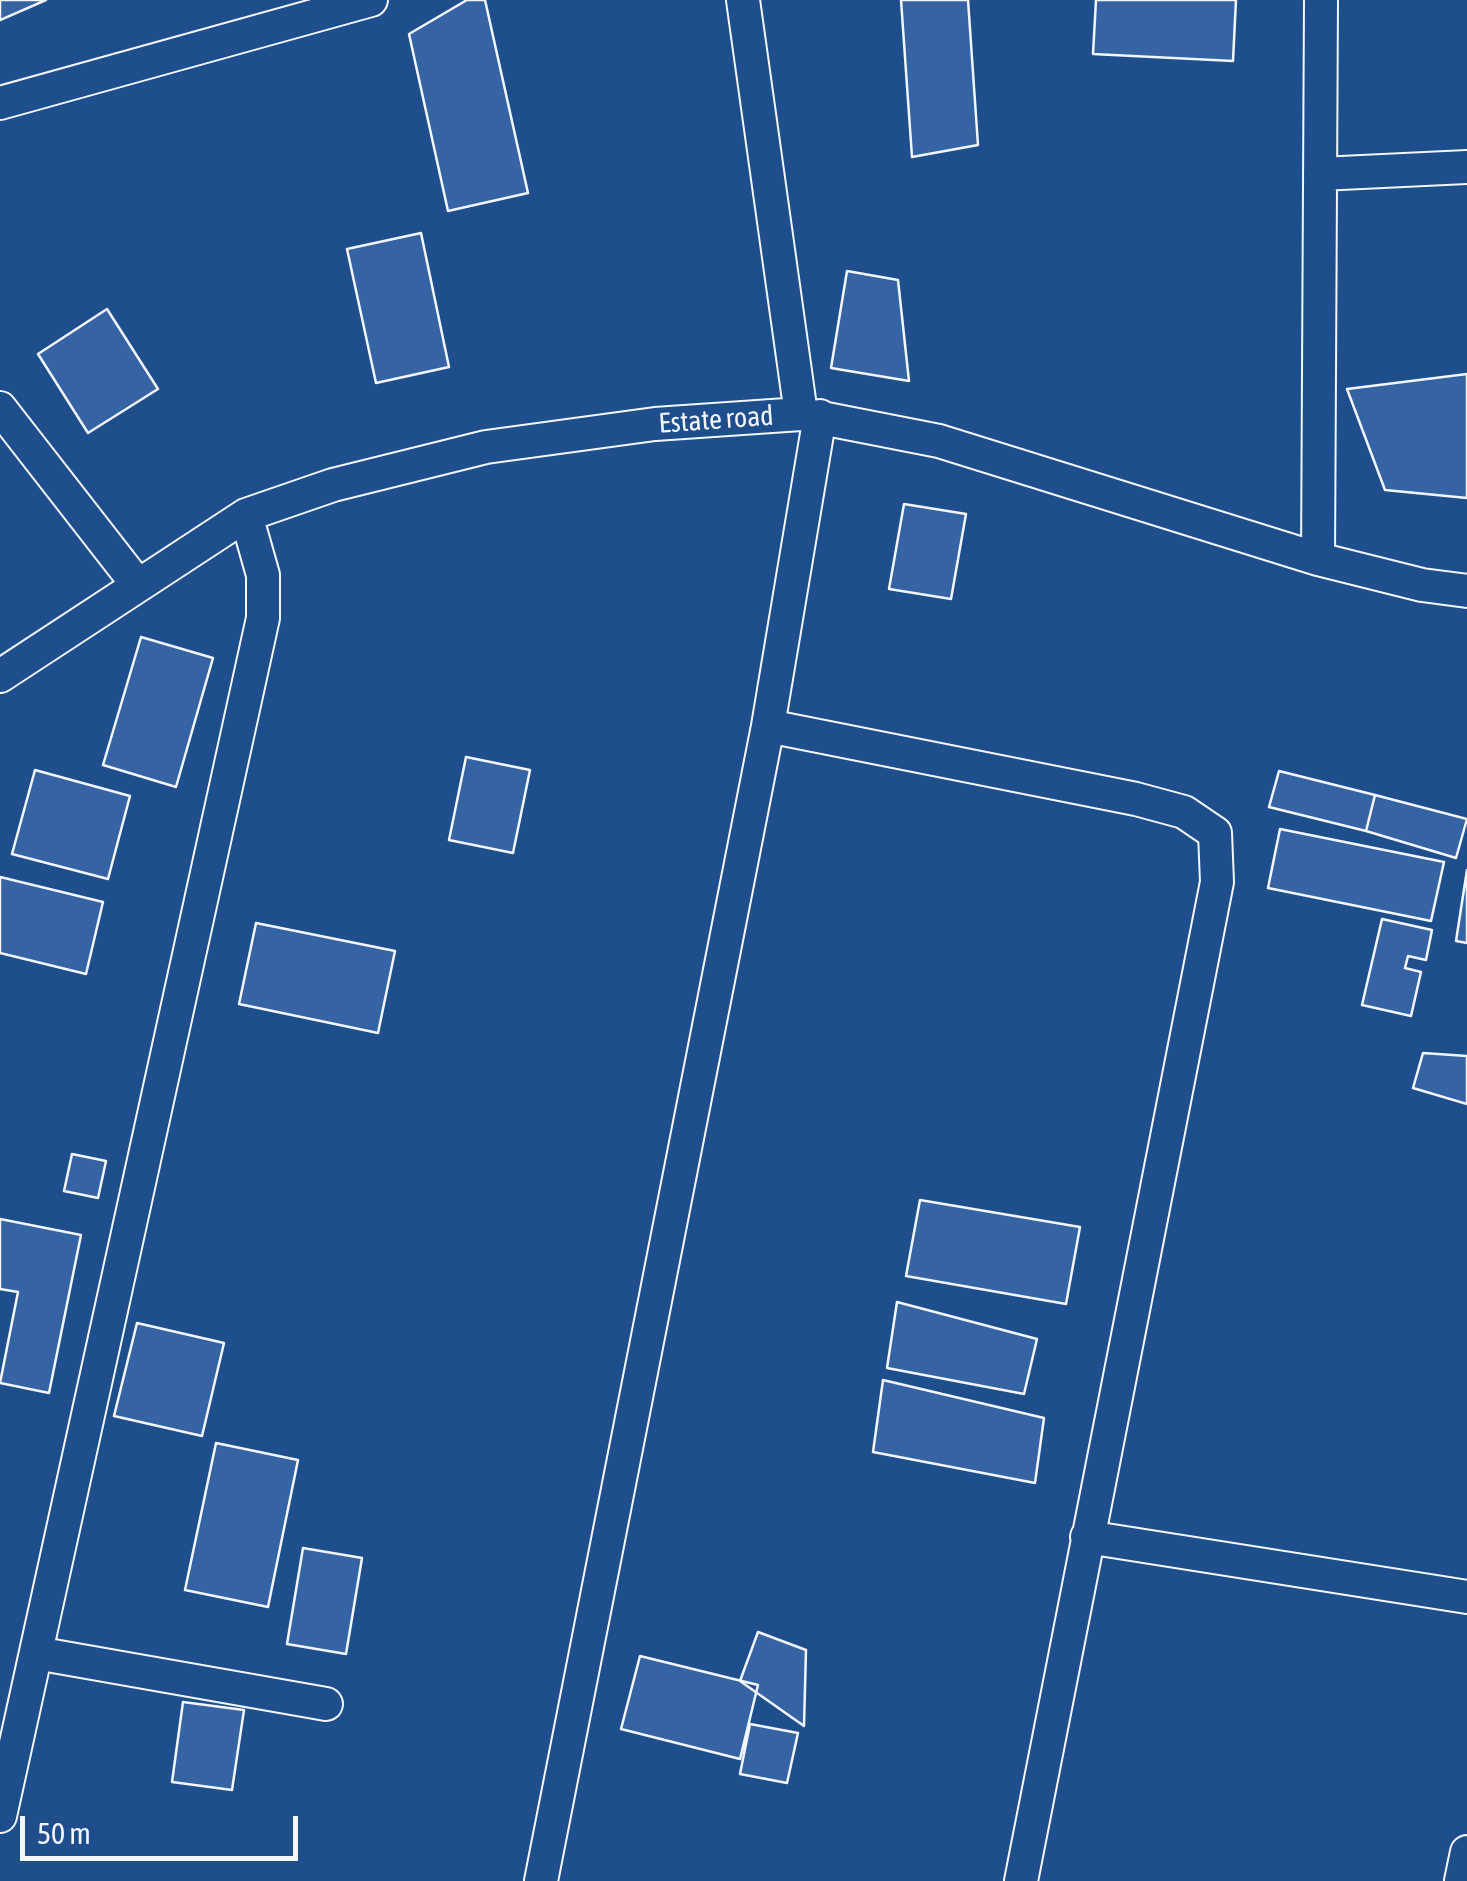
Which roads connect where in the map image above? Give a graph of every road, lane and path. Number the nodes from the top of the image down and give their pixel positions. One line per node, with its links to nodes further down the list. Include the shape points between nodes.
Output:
1 (371, 0): 4 (street)
2 (743, 0): 8 (street)
3 (1321, 0): 6 (street)
4 (0, 103)
5 (1467, 167): 6 (street)
6 (1320, 174): 10 (street)
7 (0, 408): 11 (street)
8 (810, 415): 9 (street, Estate road, via 655,424 486,447 332,485); 10 (street, Estate road, via 939,441); 14 (street)
9 (246, 515): 11 (street, Estate road); 17 (street, via 263,575 263,618)
10 (1318, 560): 12 (street, Estate road)
11 (137, 584): 13 (street, Estate road)
12 (1467, 591)
13 (0, 676)
14 (768, 726): 15 (street, via 1136,799 1184,812 1215,833 1217,882); 21 (street)
15 (1087, 1537): 16 (street); 22 (street)
16 (1467, 1597)
17 (36, 1653): 18 (street); 19 (street)
18 (326, 1704)
19 (0, 1816)
20 (1467, 1852): 23 (street)
21 (541, 1881)
22 (1022, 1881)
23 (1461, 1881)

